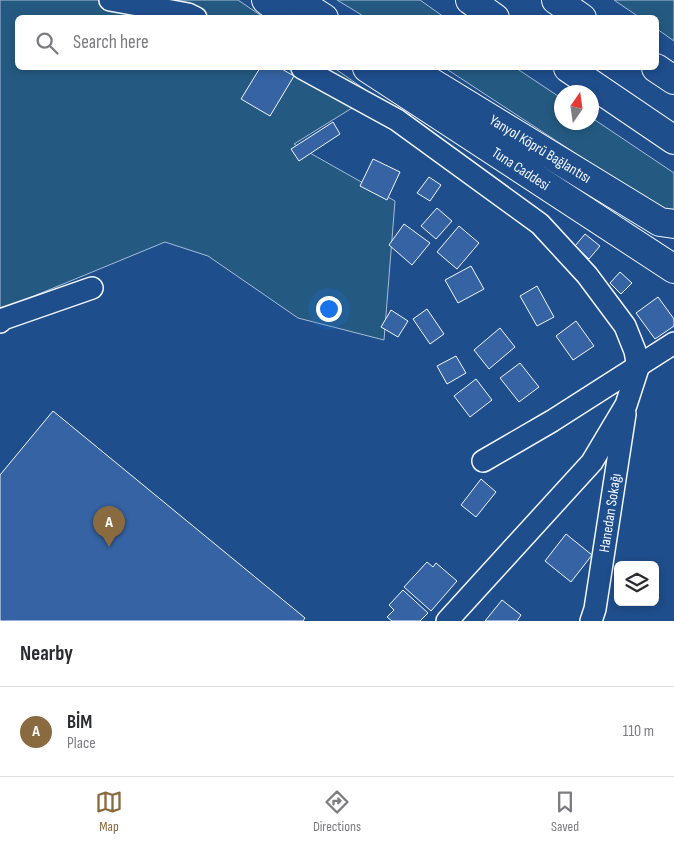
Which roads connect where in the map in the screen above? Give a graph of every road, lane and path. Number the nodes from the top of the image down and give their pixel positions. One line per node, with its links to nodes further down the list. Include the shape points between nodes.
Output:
1 (110, 0): 6 (street)
2 (266, 0): 7 (main road)
3 (296, 0): 8 (main road)
4 (470, 0): 9 (main road)
5 (556, 0): 10 (main road)
6 (190, 15)
7 (286, 15)
8 (319, 15)
9 (491, 15)
10 (578, 15)
11 (306, 70): 23 (street, via 397,120 540,224 587,275 625,326)
12 (370, 70): 19 (main road, Tuna Caddesi)
13 (411, 70): 18 (main road, Yanyol Köprü Bağlantısı, via 660,222)
14 (571, 70): 17 (main road)
15 (659, 70): 16 (main road)
16 (674, 80)
17 (674, 140)
18 (674, 224)
19 (674, 270)
20 (92, 288): 21 (street)
21 (0, 322)
22 (674, 343): 23 (street)
23 (638, 368): 24 (street); 25 (street)
24 (626, 405): 26 (street, via 592,462); 27 (street, Hanedan Sokağı)
25 (483, 461)
26 (447, 621)
27 (592, 621)

